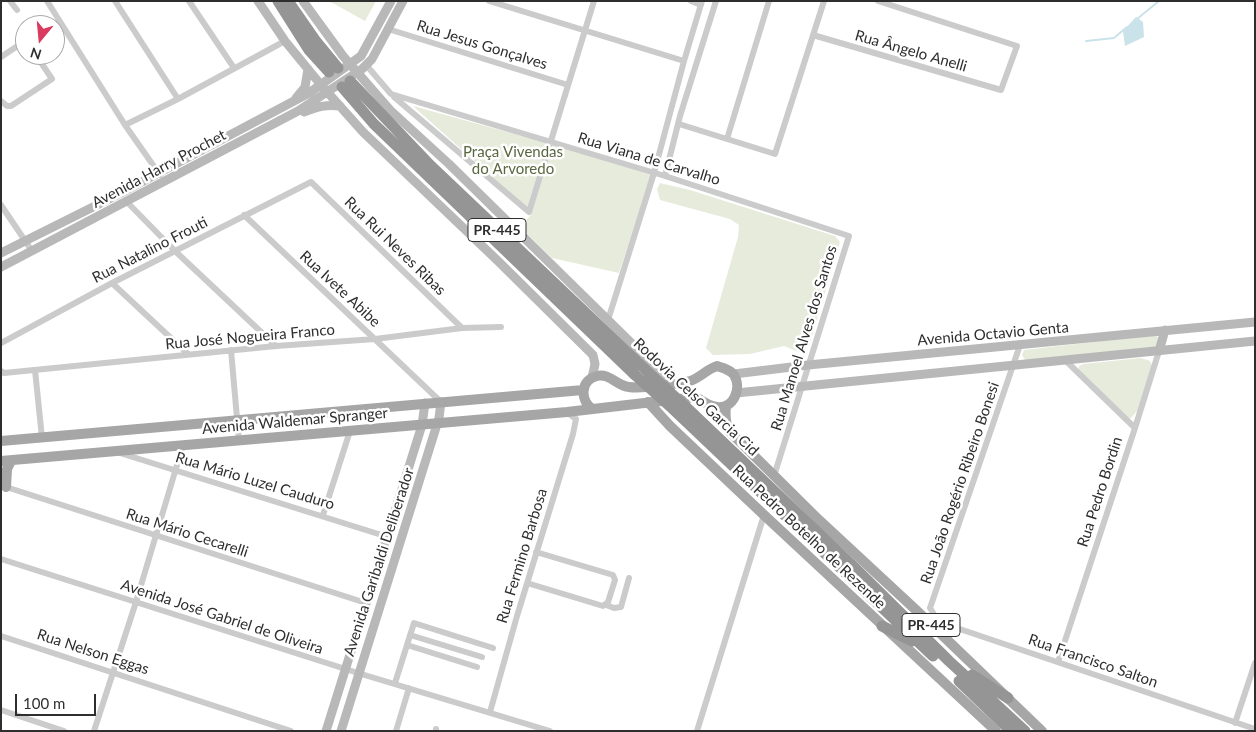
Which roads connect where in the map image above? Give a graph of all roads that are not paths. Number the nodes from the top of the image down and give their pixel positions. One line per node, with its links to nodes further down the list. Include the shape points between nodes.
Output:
1 (10, 1): 20 (street)
2 (47, 1): 43 (street)
3 (116, 1): 39 (street)
4 (189, 1): 33 (street)
5 (258, 1): 24 (street)
6 (278, 1): 7 (highway, via 309,50 334,70)
7 (288, 1)
8 (303, 1): 26 (street, Rodovia Celso Garcia Cid / PR-445)
9 (391, 1): 27 (street)
10 (403, 1): 21 (street)
11 (489, 1): 18 (street)
12 (594, 1): 22 (street)
13 (691, 1): 19 (street)
14 (716, 1): 44 (street)
15 (769, 1): 45 (street)
16 (824, 1): 23 (street)
17 (878, 1): 23 (street, Rua Ângelo Anelli, via 1016,46 1001,90)
18 (501, 3): 22 (street)
19 (702, 3): 29 (street)
20 (17, 10)
21 (388, 29): 32 (street); 36 (street, Rua Jesus Gonçalves)
22 (585, 31): 29 (street); 36 (street)
23 (813, 35): 45 (street, via 775,154)
24 (285, 41): 33 (street); 34 (street)
25 (15, 48): 28 (street)
26 (343, 56): 27 (street); 30 (street, Rodovia Celso Garcia Cid / PR-445)
27 (361, 56): 30 (street)
28 (1, 57)
29 (684, 61): 48 (street)
30 (350, 64): 35 (street, Rodovia Celso Garcia Cid / PR-445); 37 (street)
31 (43, 65): 40 (street, via 52,79 11,106)
32 (367, 66): 35 (street); 38 (street)
33 (234, 68): 39 (street)
34 (308, 69): 37 (street); 42 (street, via 307,82)
35 (350, 80): 37 (street); 62 (street, Rodovia Celso Garcia Cid / PR-445, via 449,164); 126 (highway, Rodovia Celso Garcia Cid / PR-445, bridge, via 374,124); 129 (highway, Rodovia Celso Garcia Cid / PR-445, bridge, via 430,165)
36 (568, 85): 46 (street)
37 (324, 88): 41 (street); 42 (street, Avenida Harry Prochet)
38 (391, 94): 46 (street, Rua Viana de Carvalho); 46 (street, via 529,212)
39 (178, 98): 43 (street)
40 (2, 103)
41 (340, 106): 42 (street, via 318,106 298,114); 81 (street, via 593,355)
42 (290, 110): 47 (street, Avenida Harry Prochet); 50 (street, Avenida Harry Prochet)
43 (125, 124): 47 (street)
44 (679, 124): 45 (street); 49 (street)
45 (726, 139)
46 (550, 142): 48 (street, Rua Viana de Carvalho)
47 (159, 173): 50 (street); 56 (street, Avenida Harry Prochet)
48 (654, 173): 49 (street, Rua Viana de Carvalho); 62 (street)
49 (666, 176): 55 (street, Rua Viana de Carvalho)
50 (164, 182): 52 (street, Avenida Harry Prochet)
51 (311, 182): 54 (street, Rua Natalino Frouti); 65 (street, Rua Rui Neves Ribas)
52 (127, 202): 57 (street, Avenida Harry Prochet); 58 (street)
53 (1, 205): 56 (street)
54 (244, 215): 58 (street, Rua Natalino Frouti); 67 (street, Rua Ivete Abibe)
55 (849, 236): 76 (street, Rua Manoel Alves dos Santos)
56 (25, 240): 57 (street); 59 (street, Avenida Harry Prochet)
57 (32, 251): 60 (street, Avenida Harry Prochet)
58 (175, 251): 61 (street, Rua Natalino Frouti); 71 (street)
59 (1, 253)
60 (1, 267)
61 (112, 283): 69 (street, Rua Natalino Frouti); 74 (street)
62 (608, 320): 83 (street, Rodovia Celso Garcia Cid)
63 (1255, 322): 66 (street, Avenida Octavio Genta)
64 (501, 327): 65 (street, Rua José Nogueira Franco)
65 (462, 328): 67 (street, Rua José Nogueira Franco)
66 (1165, 330): 70 (street, Avenida Octavio Genta); 73 (street, Rua Pedro Bordin)
67 (375, 339): 71 (street, Rua José Nogueira Franco); 82 (street, Rua Ivete Abibe)
68 (1255, 341): 73 (street)
69 (1, 342)
70 (1020, 345): 76 (street, Avenida Octavio Genta); 77 (street)
71 (276, 346): 72 (street, Rua José Nogueira Franco)
72 (231, 350): 74 (street, Rua José Nogueira Franco); 93 (street)
73 (1159, 351): 75 (street); 96 (street, Rua Pedro Bordin)
74 (188, 354): 78 (street, Rua José Nogueira Franco)
75 (1065, 360): 77 (street); 96 (street)
76 (808, 365): 80 (street, Avenida Octavio Genta); 84 (street, Rua Manoel Alves dos Santos)
77 (1014, 366): 84 (street); 118 (street, Rua João Rogério Ribeiro Bonesi)
78 (35, 370): 79 (street, Rua José Nogueira Franco); 98 (street)
79 (1, 371)
80 (734, 374): 83 (main road, via 717,366 690,381); 86 (main road)
81 (592, 378): 83 (main road, via 606,376 628,387); 85 (main road)
82 (418, 380): 87 (street, Rua Ivete Abibe); 89 (street, Rua Ivete Abibe, via 424,391)
83 (672, 383)
84 (802, 386): 86 (street); 105 (street, Rua Manoel Alves dos Santos)
85 (583, 390): 87 (main road, Avenida Waldemar Spranger); 91 (main road, via 586,404)
86 (736, 394): 90 (main road)
87 (441, 402): 89 (main road, Avenida Waldemar Spranger); 94 (street, Avenida Garibaldi Deliberador)
88 (648, 402): 90 (main road, Avenida Waldemar Spranger, via 696,397 708,405); 91 (main road, Avenida Waldemar Spranger); 108 (main road, Rua Pedro Botelho de Rezende)
89 (425, 403): 93 (main road, Avenida Waldemar Spranger); 95 (street, Avenida Garibaldi Deliberador)
90 (726, 406): 105 (main road, via 729,431)
91 (592, 409): 92 (main road, Avenida Waldemar Spranger)
92 (567, 412): 94 (main road, Avenida Waldemar Spranger); 111 (street, Rua Fermino Barbosa, via 576,419 576,424)
93 (237, 421): 98 (main road, Avenida Waldemar Spranger); 100 (street)
94 (438, 423): 95 (main road, Avenida Waldemar Spranger); 135 (street, Avenida Garibaldi Deliberador)
95 (422, 425): 97 (main road, Avenida Waldemar Spranger); 110 (street, Avenida Garibaldi Deliberador)
96 (1135, 428): 130 (street, Rua Pedro Bordin)
97 (350, 431): 100 (main road, Avenida Waldemar Spranger); 107 (street)
98 (42, 438): 99 (main road, Avenida Waldemar Spranger)
99 (1, 441)
100 (239, 441): 101 (main road, Avenida Waldemar Spranger)
101 (183, 445): 102 (main road, Avenida Waldemar Spranger); 104 (street)
102 (114, 451): 103 (main road, Avenida Waldemar Spranger); 104 (street, Rua Mário Luzel Cauduro)
103 (6, 461): 106 (main road)
104 (176, 470): 107 (street, Rua Mário Luzel Cauduro); 109 (street)
105 (774, 476): 119 (main road, PR-445)
106 (4, 486): 109 (street, Rua Mário Cecarelli)
107 (323, 515): 110 (street, Rua Mário Luzel Cauduro)
108 (764, 515): 120 (main road, Rua Pedro Botelho de Rezende); 150 (street)
109 (155, 536): 115 (street); 116 (street, Rua Mário Cecarelli)
110 (388, 537): 116 (street, Avenida Garibaldi Deliberador)
111 (536, 552): 114 (street, Rua Fermino Barbosa); 117 (street, via 613,575 615,580)
112 (1, 559): 115 (street, Avenida José Gabriel de Oliveira)
113 (630, 578): 117 (street, via 621,607)
114 (527, 583): 117 (street); 140 (street, Rua Fermino Barbosa)
115 (136, 602): 133 (street, Avenida José Gabriel de Oliveira); 134 (street)
116 (366, 603): 133 (street, Avenida Garibaldi Deliberador)
117 (606, 605)
118 (930, 608): 119 (street); 121 (street, Rua Francisco Salton, via 941,622)
119 (916, 610): 124 (main road, PR-445)
120 (882, 626): 126 (highway); 151 (main road, Rua Pedro Botelho de Rezende)
121 (958, 629): 124 (street); 130 (street, Rua Francisco Salton)
122 (410, 635): 125 (street); 127 (street, via 414,623); 128 (street)
123 (1, 636): 134 (street, Rua Nelson Eggas)
124 (951, 644): 138 (main road, PR-445)
125 (407, 645): 132 (street); 136 (street)
126 (923, 646): 152 (highway, Rodovia Celso Garcia Cid / PR-445)
127 (492, 648)
128 (482, 657)
129 (949, 660): 138 (highway); 153 (highway, Rodovia Celso Garcia Cid / PR-445)
130 (1058, 662): 141 (street, Rua Francisco Salton)
131 (1255, 663): 141 (street)
132 (477, 667)
133 (345, 669): 135 (street, Avenida José Gabriel de Oliveira); 146 (street, Avenida Garibaldi Deliberador)
134 (112, 671): 144 (street); 145 (street, Rua Nelson Eggas)
135 (358, 673): 136 (street, Avenida José Gabriel de Oliveira); 147 (street, Avenida Garibaldi Deliberador)
136 (395, 684): 137 (street, Avenida José Gabriel de Oliveira)
137 (409, 688): 140 (street, Avenida José Gabriel de Oliveira); 148 (street)
138 (1008, 698): 154 (main road, PR-445)
139 (1, 710): 143 (street)
140 (490, 712): 149 (street, Avenida José Gabriel de Oliveira)
141 (1235, 722): 142 (street, Rua Francisco Salton)
142 (1255, 730)
143 (64, 731)
144 (94, 731)
145 (291, 731)
146 (326, 731)
147 (341, 731)
148 (396, 731)
149 (550, 731)
150 (697, 731)
151 (996, 731)
152 (1011, 731)
153 (1025, 731)
154 (1042, 731)

